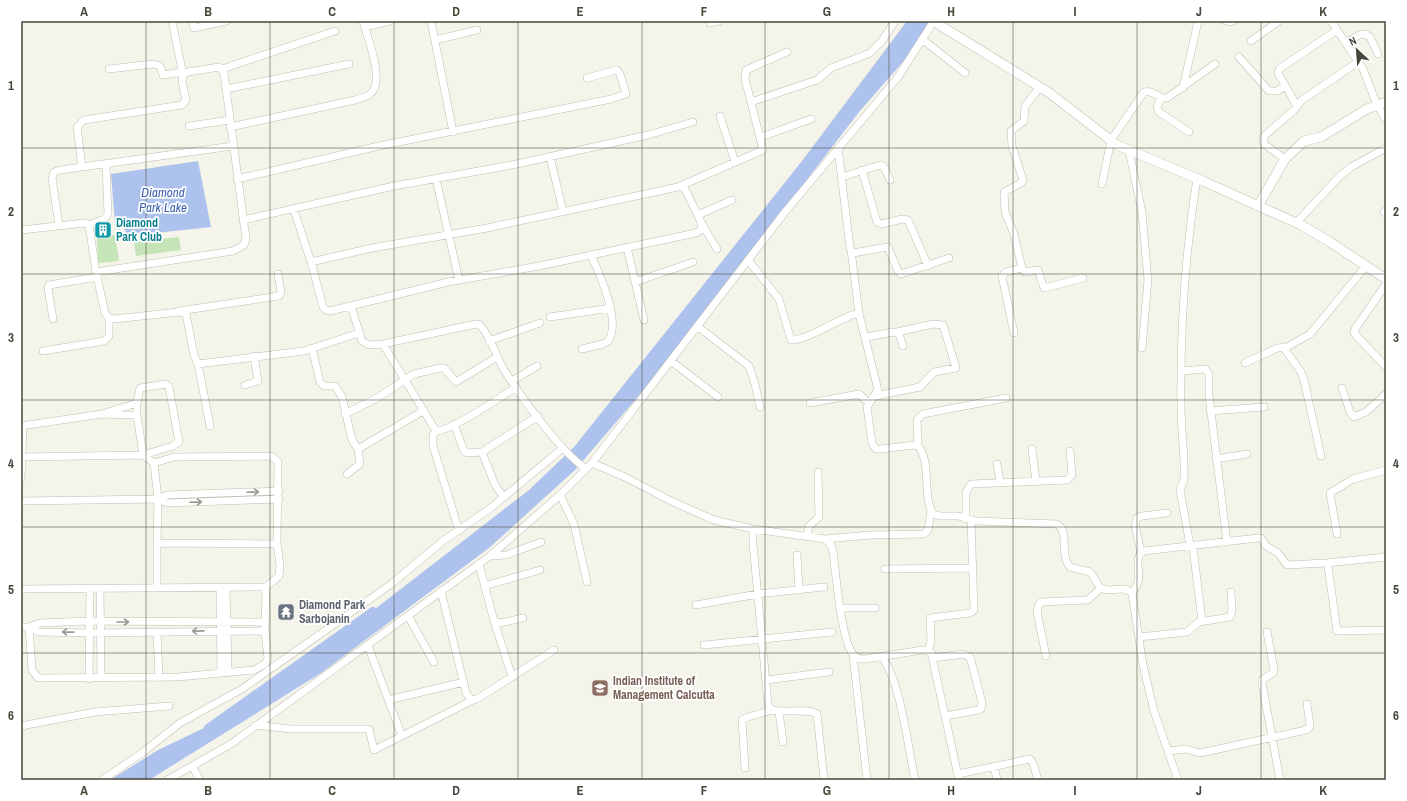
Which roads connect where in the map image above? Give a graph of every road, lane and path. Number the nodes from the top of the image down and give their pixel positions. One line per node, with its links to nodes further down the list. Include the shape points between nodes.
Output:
1 (172, 21): 31 (street)
2 (192, 21): 3 (street, via 194,28)
3 (224, 21)
4 (390, 21): 15 (street)
5 (431, 21): 20 (street)
6 (719, 21): 14 (street)
7 (895, 21): 39 (street, via 882,41 870,53 831,68 817,80)
8 (1198, 21): 36 (street)
9 (1226, 21): 10 (street)
10 (1233, 21)
11 (1279, 21): 21 (street)
12 (1332, 21): 17 (street)
13 (936, 22): 19 (street); 35 (street)
14 (710, 23)
15 (364, 24): 47 (street, via 377,75 376,85 370,94 355,100)
16 (477, 30): 20 (street)
17 (1337, 30): 22 (street); 34 (street, via 1279,69 1278,73)
18 (335, 31): 30 (street)
19 (922, 39): 32 (street); 54 (street, via 898,77)
20 (435, 40): 49 (street)
21 (1252, 41)
22 (1346, 43): 24 (street, via 1366,34); 26 (street)
23 (787, 52): 39 (street, via 746,70 745,79)
24 (1378, 54)
25 (1239, 57): 34 (street, via 1269,92)
26 (1358, 62): 41 (street); 42 (street, via 1318,88)
27 (349, 64): 37 (street)
28 (1216, 64): 36 (street)
29 (109, 69): 31 (street, via 153,64 160,66 163,75)
30 (222, 69): 31 (street, via 219,67); 37 (street)
31 (182, 73): 61 (street, via 186,100 182,104 84,120 80,123 77,127)
32 (965, 73)
33 (586, 78): 49 (street, via 617,70 626,94)
34 (1285, 86): 42 (street)
35 (1040, 87): 52 (street); 92 (street, via 1025,106 1024,121 1011,132 1012,146 1023,180 1007,190 1004,195 1005,212 1014,234)
36 (1183, 88): 38 (street, via 1167,98)
37 (226, 89): 47 (street)
38 (1161, 98): 50 (street, via 1157,108 1159,112); 52 (street, via 1150,91 1144,92)
39 (751, 102): 51 (street)
40 (1386, 102): 41 (street)
41 (1377, 105): 45 (street); 58 (street, via 1321,137 1304,141)
42 (1297, 106): 58 (street, via 1262,140)
43 (720, 116): 59 (street)
44 (811, 119): 51 (street)
45 (1386, 120)
46 (693, 122): 57 (street, via 648,136)
47 (230, 124): 48 (street); 53 (street)
48 (189, 126)
49 (453, 132): 65 (street, via 379,146)
50 (1189, 132)
51 (761, 137): 59 (street, via 763,150)
52 (1111, 140): 56 (street); 68 (street)
53 (233, 146): 60 (street); 65 (street)
54 (838, 148): 63 (street); 87 (street)
55 (1386, 148): 76 (street, via 1351,167 1339,177)
56 (1129, 151): 64 (street); 119 (street, via 1142,212 1148,280)
57 (550, 157): 66 (street); 73 (street)
58 (1285, 159): 71 (street)
59 (735, 162): 69 (street)
60 (106, 164): 61 (street); 78 (street, via 108,214 104,219)
61 (82, 167): 79 (street, via 54,172 52,178)
62 (862, 170): 63 (street); 67 (street, via 883,166); 90 (street, via 878,222 882,224 908,220)
63 (842, 177): 84 (street)
64 (1197, 178): 71 (street); 129 (street, via 1184,286)
65 (237, 179): 75 (street)
66 (436, 179): 72 (street); 81 (street)
67 (890, 180)
68 (1102, 184)
69 (683, 185): 73 (street); 74 (street)
70 (732, 200): 74 (street)
71 (1258, 206): 76 (street)
72 (294, 210): 75 (street); 88 (street)
73 (563, 211): 81 (street)
74 (698, 215): 77 (street)
75 (243, 220): 93 (street, via 246,239 239,249)
76 (1296, 223): 91 (street)
77 (702, 224): 82 (street, via 701,230 696,233); 83 (street)
78 (89, 225): 79 (street, via 85,223); 93 (street)
79 (59, 226): 80 (street)
80 (21, 230)
81 (448, 234): 88 (street); 97 (street)
82 (626, 247): 85 (street); 98 (street)
83 (717, 249)
84 (851, 250): 90 (street, via 855,254 888,247 901,274); 103 (street)
85 (591, 254): 97 (street); 101 (street)
86 (949, 258): 90 (street)
87 (748, 260): 103 (street, via 779,300 791,340 822,330 852,313); 109 (street)
88 (311, 262): 100 (street, via 323,307 330,310)
89 (693, 262): 98 (street)
90 (928, 266)
91 (1366, 266): 96 (street); 117 (street, via 1312,332)
92 (1022, 268): 95 (street, via 1025,272 1038,270 1044,288); 112 (street, via 1006,272 1002,276)
93 (96, 274): 105 (street, via 105,313); 106 (street, via 49,286)
94 (278, 274): 102 (street, via 281,292 278,296)
95 (1083, 278)
96 (1386, 279)
97 (459, 280): 100 (street)
98 (635, 282): 107 (street)
99 (1386, 284): 128 (street, via 1354,333)
100 (351, 306): 110 (street)
101 (611, 308): 104 (street); 120 (street, via 610,338 603,344)
102 (179, 312): 105 (street); 126 (street, via 186,314)
103 (859, 314): 113 (street)
104 (550, 317)
105 (109, 318): 121 (street, via 109,336 104,341)
106 (53, 319)
107 (644, 320)
108 (540, 323): 114 (street)
109 (697, 326): 124 (street); 141 (street, via 749,366)
110 (359, 332): 115 (street, via 362,341 369,345); 118 (street)
111 (897, 332): 113 (street); 116 (street); 135 (street, via 933,324 943,325 956,368 934,372 920,387)
112 (1014, 333)
113 (866, 338): 135 (street, via 878,390)
114 (489, 341): 115 (street, via 482,328 476,324); 123 (street)
115 (383, 344): 130 (street)
116 (902, 346)
117 (1283, 347): 125 (street, via 1268,351); 161 (street, via 1304,380)
118 (312, 348): 122 (street); 146 (street, via 320,382 324,386 335,386 342,397)
119 (1142, 348)
120 (582, 349)
121 (43, 351)
122 (254, 356): 126 (street); 132 (street, via 258,381)
123 (496, 357): 130 (street, via 456,382 444,368 414,374); 131 (street)
124 (670, 361): 136 (street); 165 (street)
125 (1245, 363)
126 (198, 364): 151 (street)
127 (536, 366): 131 (street)
128 (1386, 367)
129 (1182, 371): 143 (street, via 1207,371); 191 (street, via 1180,406 1184,479 1180,490)
130 (404, 381): 144 (street); 146 (street)
131 (514, 384): 148 (street); 149 (street)
132 (246, 385)
133 (1342, 388): 134 (street, via 1354,417 1366,412)
134 (1386, 394)
135 (875, 396): 140 (street)
136 (718, 397)
137 (1006, 398): 153 (street, via 923,414 917,420)
138 (137, 403): 145 (street); 147 (street); 160 (street, via 140,388 166,384 169,387 179,442)
139 (810, 403): 140 (street, via 859,394)
140 (869, 403): 153 (street, via 868,423 874,447 881,449)
141 (760, 407)
142 (1264, 407): 143 (street)
143 (1210, 410): 163 (street)
144 (423, 411): 152 (street); 154 (street)
145 (102, 414): 147 (street); 150 (street)
146 (345, 414): 154 (street, via 352,440)
147 (137, 415): 160 (street)
148 (538, 416): 155 (street); 158 (street)
149 (454, 424): 152 (street); 158 (street, via 466,453)
150 (22, 426): 162 (street)
151 (210, 426)
152 (436, 431): 183 (street, via 433,435 433,446)
153 (918, 446): 179 (street, via 926,471)
154 (358, 448): 170 (street, via 360,464)
155 (564, 449): 167 (street); 176 (street)
156 (1032, 449): 172 (street)
157 (1070, 451): 172 (street, via 1073,470 1071,478)
158 (482, 452): 176 (street)
159 (1247, 454): 163 (street)
160 (143, 455): 162 (street); 164 (street)
161 (1321, 456)
162 (22, 457): 171 (street)
163 (1216, 459): 188 (street)
164 (154, 463): 174 (street, via 174,457 271,456 278,462); 177 (street)
165 (592, 463): 167 (street); 182 (street, via 714,520)
166 (997, 464): 173 (street)
167 (584, 468): 175 (street)
168 (1386, 470): 184 (street, via 1353,479 1332,491 1330,496)
169 (818, 472): 185 (street, via 819,517 809,526)
170 (347, 474)
171 (21, 478)
172 (1036, 481): 173 (street)
173 (1000, 482): 181 (street, via 975,482 968,487)
174 (279, 495): 177 (street, one-way to 174, via 167,495); 190 (street)
175 (560, 495): 194 (street); 201 (street, via 574,524)
176 (504, 497): 183 (street)
177 (158, 499): 178 (street); 189 (street)
178 (21, 501)
179 (931, 511): 181 (street, via 936,516 958,516); 186 (street, via 928,530 924,534)
180 (1166, 513): 192 (street, via 1137,518 1135,525)
181 (968, 520): 198 (street); 209 (street, via 1057,524 1063,532 1067,564 1090,572)
182 (753, 529): 185 (street); 215 (street)
183 (459, 531): 271 (street, via 390,585 242,689 180,723)
184 (1337, 534)
185 (808, 535): 186 (street)
186 (825, 539): 217 (street, via 833,552)
187 (541, 542): 194 (street, via 506,555)
188 (1227, 542): 191 (street); 196 (street, via 1261,538 1287,565)
189 (157, 543): 190 (street); 208 (street)
190 (277, 544): 204 (street, via 279,576)
191 (1190, 545): 192 (street); 223 (street)
192 (1141, 553): 214 (street, via 1138,559 1138,582)
193 (797, 555): 211 (street)
194 (490, 556): 197 (street)
195 (1386, 556): 196 (street)
196 (1326, 563): 228 (street, via 1337,631)
197 (479, 564): 202 (street); 212 (street)
198 (973, 568): 199 (street); 241 (street, via 974,610 970,613 930,618 931,642)
199 (885, 569)
200 (540, 570): 202 (street)
201 (587, 582)
202 (484, 586): 222 (street)
203 (223, 587): 204 (street); 208 (street); 226 (street)
204 (266, 587): 225 (street)
205 (824, 587): 211 (street)
206 (90, 588): 207 (street); 210 (street); 221 (street)
207 (100, 588): 208 (street); 224 (street)
208 (157, 588)
209 (1101, 588): 214 (street, via 1125,589); 243 (street, via 1088,600 1038,604 1037,612)
210 (21, 589)
211 (800, 590): 215 (street)
212 (441, 591): 219 (street); 254 (street)
213 (1231, 592): 223 (street, via 1230,617)
214 (1132, 593): 236 (street)
215 (758, 594): 216 (street); 237 (street)
216 (696, 605)
217 (841, 608): 218 (street); 242 (street, via 845,633)
218 (875, 608)
219 (408, 616): 239 (street); 246 (street)
220 (523, 618): 222 (street, via 500,623)
221 (89, 621): 224 (street); 227 (street, via 40,623); 235 (street)
222 (494, 621): 249 (street)
223 (1202, 621): 236 (street, via 1187,632)
224 (101, 622): 226 (street, one-way to 226); 231 (street)
225 (265, 622): 226 (street); 230 (street)
226 (223, 623): 229 (street)
227 (25, 627): 235 (street, one-way to 227, via 39,632); 252 (street, via 32,670 38,678)
228 (1386, 630)
229 (223, 631): 230 (street); 232 (street, one-way to 232); 248 (street)
230 (265, 631): 248 (street, via 268,659 265,664 254,670)
231 (100, 632): 232 (street); 235 (street); 250 (street)
232 (157, 632): 251 (street)
233 (832, 632): 237 (street)
234 (1267, 632): 264 (street, via 1274,669 1273,673 1262,680 1262,684)
235 (89, 633): 252 (street)
236 (1139, 637): 266 (street, via 1154,711)
237 (762, 640): 238 (street); 253 (street)
238 (704, 645)
239 (368, 646): 255 (street); 261 (street)
240 (554, 650): 249 (street)
241 (928, 650): 244 (street); 245 (street)
242 (853, 655): 244 (street, via 858,658); 275 (street)
243 (1046, 656)
244 (882, 657): 276 (street, via 889,666)
245 (933, 658): 260 (street); 260 (street, via 963,654 970,657 982,702 981,709)
246 (434, 662)
247 (829, 672): 253 (street)
248 (224, 673): 251 (street)
249 (512, 677): 256 (street)
250 (101, 678): 251 (street); 252 (street)
251 (159, 678)
252 (89, 679)
253 (766, 680): 259 (street, via 768,704)
254 (464, 682): 255 (street); 256 (street, via 468,697)
255 (388, 700): 263 (street)
256 (473, 700): 263 (street)
257 (1307, 704): 264 (street, via 1309,728 1300,733)
258 (169, 706): 262 (street, via 94,712)
259 (776, 711): 265 (street); 269 (street, via 742,720); 274 (street, via 816,714)
260 (945, 716): 270 (street)
261 (256, 725): 263 (street, via 369,729 374,750); 267 (street, via 231,744)
262 (21, 726)
263 (402, 736)
264 (1271, 738): 266 (street, via 1200,753 1186,749); 280 (street)
265 (783, 742)
266 (1169, 751): 279 (street)
267 (192, 766): 272 (street); 273 (street)
268 (994, 766): 270 (street); 277 (street); 278 (street, via 1030,759)
269 (745, 768)
270 (958, 777)
271 (102, 780)
272 (167, 780)
273 (200, 780)
274 (824, 780)
275 (867, 780)
276 (916, 780)
277 (997, 780)
278 (1038, 780)
279 (1178, 780)
280 (1280, 780)

